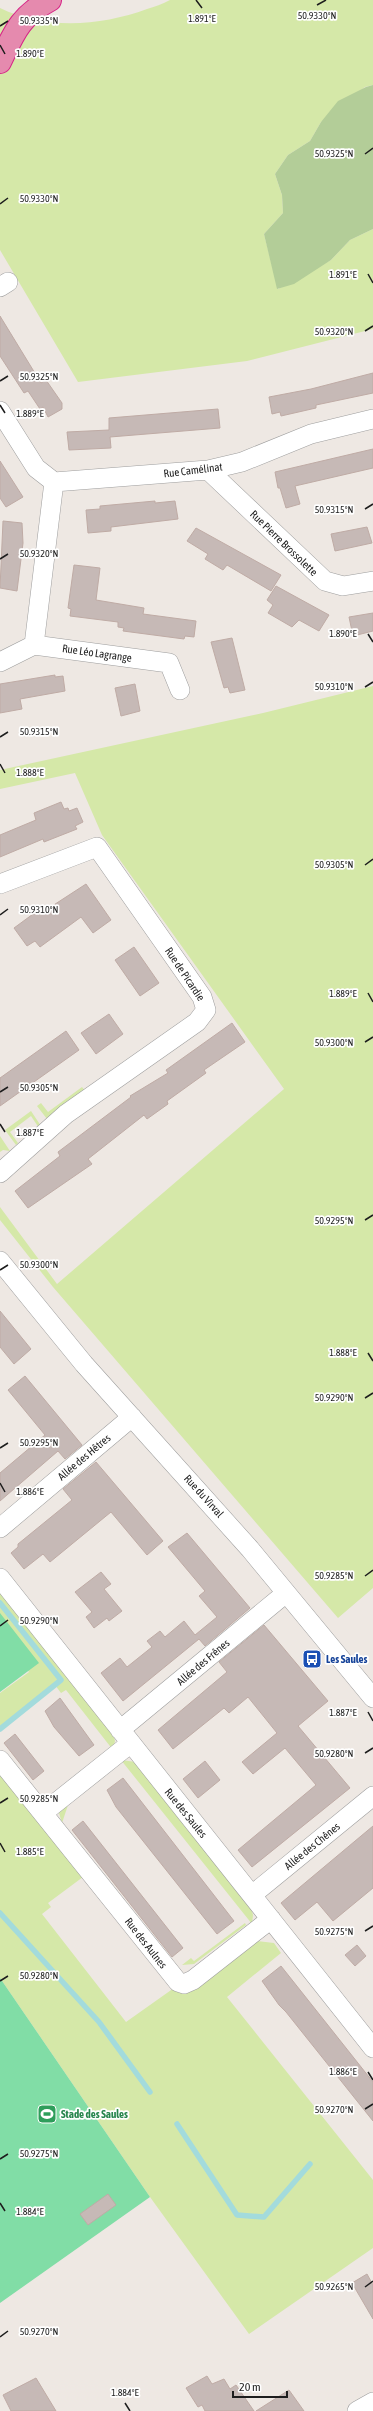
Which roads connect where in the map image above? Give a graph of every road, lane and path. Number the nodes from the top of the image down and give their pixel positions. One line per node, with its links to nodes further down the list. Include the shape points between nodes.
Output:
1 (50, 0): 2 (highway, via 34,9 21,22)
2 (0, 62)
3 (0, 411): 6 (street, via 36,468)
4 (373, 419): 5 (street, Rue Camélinat, via 311,434 242,462)
5 (208, 470): 6 (street, Rue Camélinat); 7 (street, Rue Pierre Brossolette, via 325,581 343,586)
6 (54, 482): 8 (street)
7 (373, 581)
8 (34, 645): 9 (street); 10 (street, Rue Léo Lagrange, via 169,663)
9 (0, 662)
10 (180, 690)
11 (0, 884): 12 (street, Rue de Picardie, via 96,847 202,997 206,1010 197,1022 66,1114)
12 (0, 1172)
13 (0, 1261): 14 (street, Rue du Virval, via 65,1342)
14 (132, 1417): 15 (street, Allée des Hêtres); 17 (street, Rue du Virval, via 211,1503)
15 (0, 1528)
16 (0, 1578): 19 (street, Rue des Saules)
17 (286, 1593): 18 (street, Rue du Virval); 19 (street, Allée des Frênes)
18 (373, 1698)
19 (126, 1737): 22 (street); 23 (street, Rue des Saules)
20 (0, 1760): 22 (street, Rue des Aulnes)
21 (373, 1796): 23 (street, Allée des Chênes)
22 (43, 1813): 24 (street, Rue des Aulnes, via 181,1983 193,1980)
23 (252, 1895): 24 (street, Rue des Saules)
24 (271, 1919): 25 (street, Rue des Saules)
25 (373, 2048)
26 (373, 2402): 27 (street)
27 (357, 2411)

